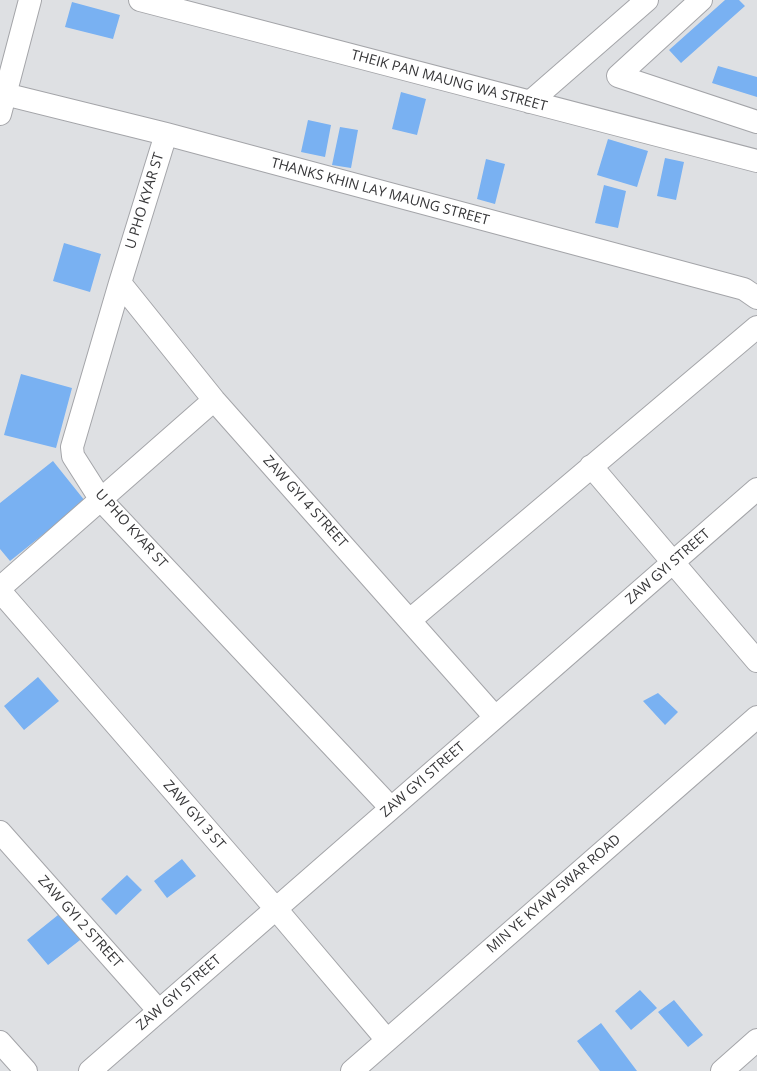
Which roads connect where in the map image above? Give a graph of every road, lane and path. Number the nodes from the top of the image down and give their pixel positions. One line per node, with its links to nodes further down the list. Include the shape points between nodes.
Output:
1 (30, 0): 5 (street)
2 (140, 0): 6 (street, THEIK PAN MAUNG WA STREET)
3 (647, 0): 6 (street)
4 (701, 0): 7 (street, via 618,76)
5 (2, 101): 8 (street, THANKS KHIN LAY MAUNG STREET)
6 (530, 102): 9 (street, THEIK PAN MAUNG WA STREET)
7 (757, 122)
8 (166, 134): 10 (street, U PHO KYAR ST); 11 (street, THANKS KHIN LAY MAUNG STREET, via 744,289)
9 (757, 161)
10 (120, 283): 13 (street, ZAW GYI 4 STREET); 16 (street, U PHO KYAR ST, via 72,447 73,456)
11 (757, 298)
12 (757, 327): 14 (street)
13 (214, 400): 16 (street); 19 (street, ZAW GYI 4 STREET)
14 (591, 466): 17 (street); 19 (street)
15 (757, 489): 17 (street, ZAW GYI STREET)
16 (101, 500): 18 (street); 23 (street, U PHO KYAR ST)
17 (672, 562): 20 (street); 22 (street, ZAW GYI STREET)
18 (0, 590): 25 (street, ZAW GYI 3 ST)
19 (410, 620): 22 (street, ZAW GYI 4 STREET)
20 (757, 660)
21 (757, 716): 27 (street, MIN YE KYAW SWAR ROAD)
22 (495, 717): 23 (street, ZAW GYI STREET)
23 (391, 808): 25 (street, ZAW GYI STREET)
24 (0, 832): 26 (street, ZAW GYI 2 STREET)
25 (276, 909): 26 (street, ZAW GYI STREET); 27 (street, ZAW GYI 3 ST)
26 (159, 1011): 31 (street, ZAW GYI STREET)
27 (387, 1040): 32 (street, MIN YE KYAW SWAR ROAD)
28 (757, 1040): 33 (street)
29 (0, 1042): 30 (street)
30 (26, 1071)
31 (90, 1071)
32 (352, 1071)
33 (722, 1071)

